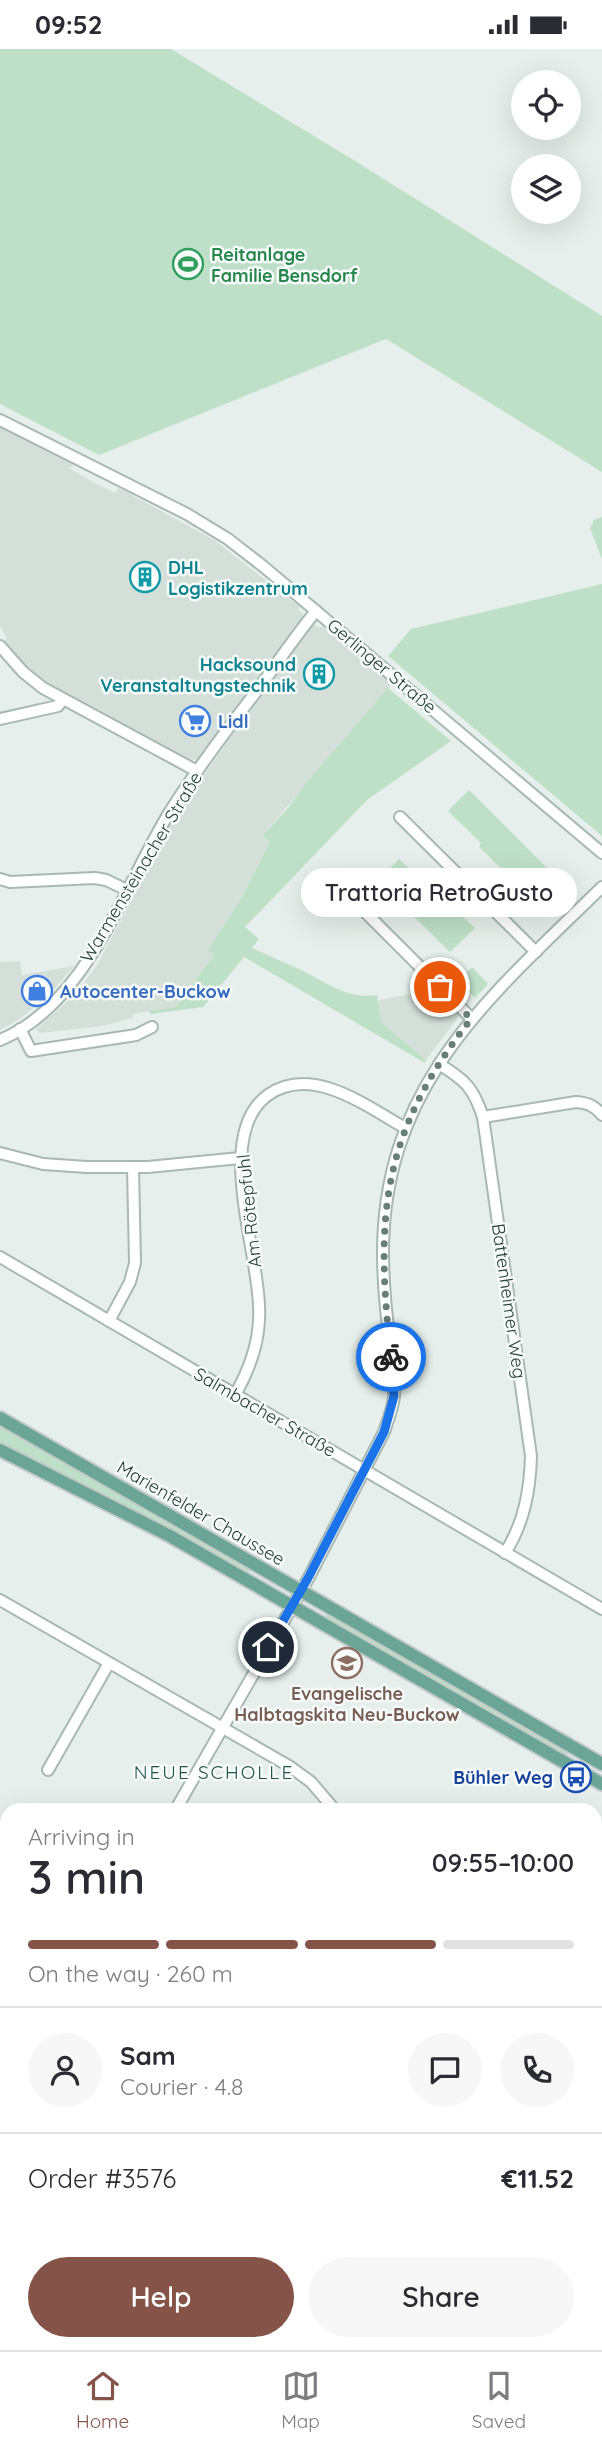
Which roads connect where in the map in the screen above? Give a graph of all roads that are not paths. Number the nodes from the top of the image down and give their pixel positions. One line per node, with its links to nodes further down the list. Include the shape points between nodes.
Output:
1 (0, 420): 2 (street, Gerlinger Straße, via 228,539)
2 (316, 611): 6 (street, Warmensteinacher Straße); 8 (street, Gerlinger Straße)
3 (0, 646): 4 (street, via 23,672)
4 (62, 699): 5 (street, via 58,706); 6 (street)
5 (0, 719)
6 (197, 771): 12 (street, Warmensteinacher Straße)
7 (400, 817): 13 (street)
8 (602, 853)
9 (0, 879): 12 (street, via 95,878)
10 (332, 883): 14 (street)
11 (602, 887): 13 (street)
12 (127, 890): 16 (street, Warmensteinacher Straße, via 73,981)
13 (536, 952): 14 (street)
14 (471, 1019): 18 (street)
15 (152, 1027): 16 (street, via 136,1035 31,1051)
16 (20, 1030): 17 (street, Warmensteinacher Straße)
17 (0, 1040)
18 (439, 1064): 20 (street, Battenheimer Weg, via 471,1088); 21 (street)
19 (602, 1115): 20 (street, via 595,1107 576,1102)
20 (483, 1117): 31 (street, Battenheimer Weg, via 531,1456 525,1509)
21 (405, 1128): 23 (street, Am Rötepfuhl, via 332,1089 290,1086 270,1094 254,1109 244,1131); 30 (street, via 393,1164 384,1223 383,1282 394,1396 384,1432)
22 (0, 1153): 24 (street, via 50,1165)
23 (240, 1158): 24 (street); 27 (street, Am Rötepfuhl, via 259,1319 249,1365)
24 (133, 1167): 26 (street, via 135,1263)
25 (0, 1257): 26 (street, Salmbacher Straße)
26 (108, 1321): 27 (street, Salmbacher Straße)
27 (235, 1395): 30 (street, Salmbacher Straße)
28 (0, 1418): 32 (main road, Marienfelder Chaussee)
29 (0, 1450): 34 (main road, Marienfelder Chaussee, via 156,1528)
30 (365, 1471): 31 (street, Salmbacher Straße); 32 (street)
31 (505, 1553): 35 (street, Salmbacher Straße)
32 (301, 1590): 34 (street); 38 (main road, Marienfelder Chaussee)
33 (0, 1600): 36 (street)
34 (292, 1606): 37 (street); 40 (main road, Marienfelder Chaussee)
35 (602, 1609)
36 (110, 1663): 37 (street); 39 (street)
37 (222, 1729): 41 (street); 42 (street, via 303,1775)
38 (602, 1764)
39 (48, 1770)
40 (602, 1784)
41 (179, 1803)
42 (330, 1803)

